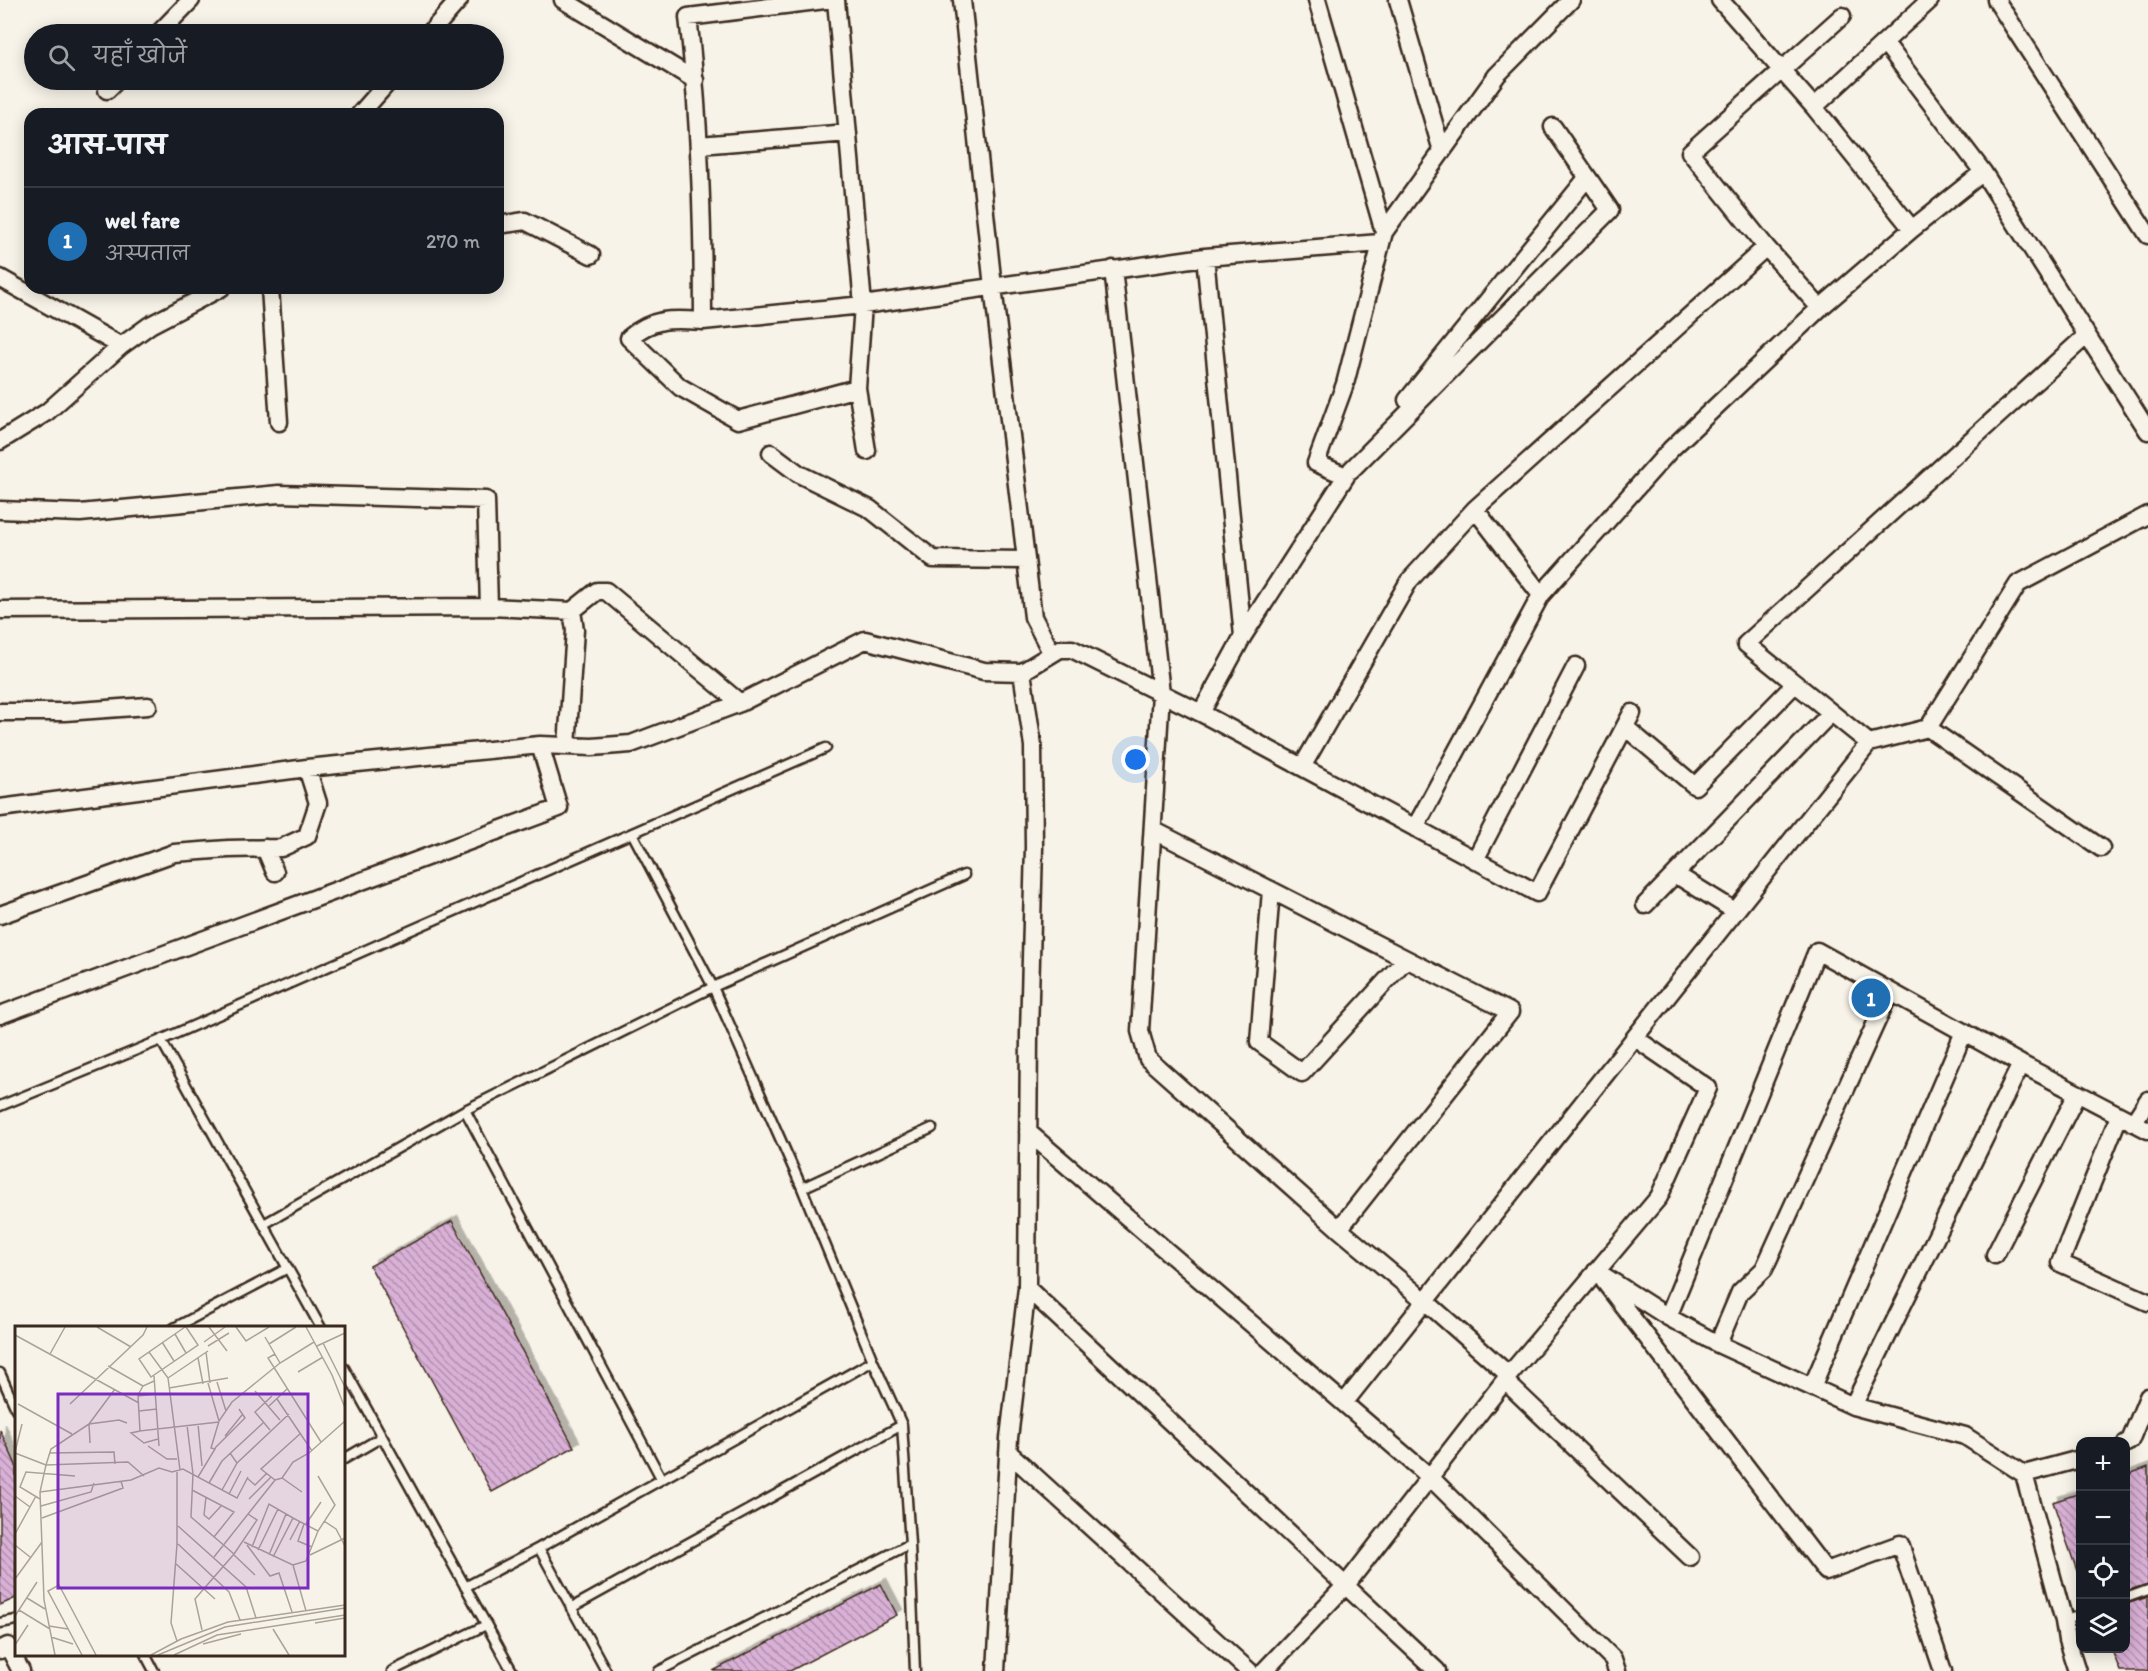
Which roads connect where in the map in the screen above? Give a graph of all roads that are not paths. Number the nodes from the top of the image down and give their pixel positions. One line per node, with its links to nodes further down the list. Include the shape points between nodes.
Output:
1 (191, 0): 16 (street)
2 (459, 0): 17 (street)
3 (563, 0): 20 (street)
4 (698, 0): 15 (street)
5 (825, 0): 15 (street)
6 (836, 0): 25 (street)
7 (962, 0): 39 (street)
8 (1317, 0): 33 (street)
9 (1398, 0): 27 (street)
10 (1570, 0): 27 (street, via 1497,75)
11 (1720, 0): 19 (street)
12 (1930, 0): 18 (street)
13 (1996, 0): 32 (street)
14 (1842, 16): 19 (street)
15 (688, 17): 20 (street)
16 (168, 24)
17 (438, 24)
18 (1885, 43): 22 (street); 28 (street)
19 (1781, 70): 22 (street); 34 (street, via 1690,152)
20 (695, 80): 26 (street)
21 (381, 90): 23 (street)
22 (1814, 107): 31 (street)
23 (365, 108)
24 (1553, 127): 29 (street)
25 (848, 134): 26 (street); 44 (street)
26 (699, 145): 46 (street)
27 (1442, 151): 33 (street)
28 (1983, 172): 31 (street); 47 (street)
29 (1587, 178): 55 (street); 55 (street, via 1610,210)
30 (504, 224): 35 (street, via 525,222)
31 (1911, 229): 45 (street)
32 (2148, 235)
33 (1382, 238): 36 (street); 55 (street, via 1346,384 1316,463)
34 (1766, 247): 45 (street); 56 (street)
35 (591, 255)
36 (1205, 257): 37 (street); 64 (street)
37 (1113, 269): 39 (street); 69 (street)
38 (0, 278): 40 (street)
39 (993, 287): 44 (street); 59 (street)
40 (24, 291)
41 (28, 294): 48 (street)
42 (209, 294): 48 (street, via 150,325)
43 (270, 294): 50 (street)
44 (863, 305): 46 (street); 49 (street)
45 (1820, 308): 60 (street, via 1671,449)
46 (703, 321): 49 (street, via 671,319 643,327 629,338 680,387 738,420)
47 (2087, 335): 51 (street); 68 (street, via 1746,644)
48 (121, 346): 52 (street, via 47,412)
49 (857, 388): 53 (street)
50 (279, 422)
51 (2148, 431)
52 (0, 441)
53 (867, 451)
54 (771, 453): 59 (street, via 799,474 870,509 933,559)
55 (1348, 473): 64 (street)
56 (1475, 509): 60 (street); 80 (street, via 1409,581)
57 (0, 510): 61 (street, via 80,513 279,494 486,500)
58 (2148, 515): 75 (street, via 2018,584)
59 (1026, 560): 65 (street, via 1033,617)
60 (1541, 595): 83 (street)
61 (489, 607): 62 (street); 63 (street)
62 (0, 609)
63 (572, 611): 70 (street, via 597,591 606,591); 78 (street)
64 (1244, 636): 73 (street)
65 (1052, 654): 67 (street); 69 (street, via 1072,649)
66 (1576, 666): 88 (street)
67 (1022, 672): 70 (street, via 984,671 865,640); 110 (street, via 1033,747)
68 (1794, 685): 74 (street); 88 (street, via 1695,786 1629,720 1537,893)
69 (1161, 693): 73 (street); 84 (street)
70 (740, 703): 78 (street, via 631,744)
71 (148, 706): 72 (street)
72 (0, 712)
73 (1201, 713): 80 (street)
74 (1831, 714): 76 (street); 90 (street)
75 (1928, 728): 76 (street); 87 (street)
76 (1869, 743): 94 (street)
77 (540, 745): 78 (street); 81 (street); 99 (street, via 559,808)
78 (567, 746)
79 (826, 748): 85 (lane)
80 (1302, 767): 83 (street)
81 (307, 768): 82 (street); 86 (street, via 318,803 307,836 281,848)
82 (0, 808)
83 (1415, 828): 88 (street)
84 (1153, 830): 92 (street); 113 (street, via 1140,1031 1148,1059)
85 (632, 833): 97 (lane); 102 (lane)
86 (265, 848): 89 (street); 95 (street, via 174,853)
87 (2101, 848)
88 (1475, 860)
89 (275, 872)
90 (1675, 874): 93 (street); 94 (street)
91 (964, 875): 97 (lane)
92 (1271, 890): 96 (street); 96 (street, via 1259,1042 1302,1073)
93 (1645, 905)
94 (1735, 911): 101 (street)
95 (0, 915)
96 (1406, 959): 113 (street, via 1510,1012)
97 (713, 987): 107 (lane); 111 (lane)
98 (1890, 992): 100 (street); 120 (street, via 1816,951); 123 (street, via 1764,1269 1740,1292)
99 (0, 1015)
100 (1964, 1032): 103 (street); 128 (street)
101 (1635, 1038): 116 (street, via 1708,1088 1659,1197); 118 (street)
102 (161, 1040): 106 (lane); 112 (lane)
103 (2021, 1064): 104 (street); 131 (street)
104 (2077, 1094): 108 (street); 114 (street)
105 (2148, 1100): 108 (street)
106 (0, 1106)
107 (465, 1110): 112 (lane); 141 (lane)
108 (2133, 1123): 119 (street, via 2060,1263)
109 (932, 1128): 111 (lane)
110 (1028, 1132): 117 (street); 130 (street)
111 (802, 1188): 124 (lane)
112 (264, 1224): 115 (lane)
113 (1339, 1229): 118 (street)
114 (1995, 1256)
115 (288, 1268): 121 (lane); 122 (lane)
116 (1596, 1271): 120 (street); 127 (street); 169 (street, via 1826,1571 1900,1544)
117 (1027, 1288): 136 (street); 145 (street)
118 (1425, 1301): 127 (street); 130 (street)
119 (2148, 1302)
120 (1668, 1317): 123 (street)
121 (178, 1326)
122 (320, 1326)
123 (1718, 1344): 128 (street)
124 (873, 1361): 133 (lane); 141 (lane)
125 (345, 1370): 134 (lane)
126 (0, 1373): 132 (lane)
127 (1507, 1378): 140 (street); 144 (street)
128 (1812, 1387): 131 (street)
129 (2148, 1396): 135 (street)
130 (1344, 1403): 140 (street)
131 (1853, 1406): 139 (street, via 1965,1436)
132 (15, 1408)
133 (902, 1425): 142 (lane); 149 (lane)
134 (382, 1437): 137 (lane); 146 (lane)
135 (2130, 1441)
136 (1008, 1452): 164 (street); 165 (street)
137 (345, 1458)
138 (2076, 1460): 139 (street)
139 (2024, 1474): 152 (street)
140 (1430, 1477): 145 (street); 168 (street, via 1613,1659)
141 (661, 1478): 143 (lane)
142 (910, 1544): 162 (lane); 163 (lane)
143 (539, 1548): 146 (lane); 149 (lane)
144 (1690, 1557)
145 (1346, 1585): 166 (street); 167 (street)
146 (465, 1587): 154 (lane)
147 (2148, 1590): 148 (lane)
148 (2130, 1597)
149 (572, 1608): 161 (lane)
150 (2076, 1616): 152 (lane)
151 (15, 1620): 153 (lane)
152 (2064, 1621): 170 (street)
153 (0, 1623)
154 (486, 1624): 159 (lane); 160 (lane)
155 (0, 1650): 157 (street, via 8,1646)
156 (146, 1656): 158 (lane)
157 (21, 1671)
158 (153, 1671)
159 (392, 1671)
160 (512, 1671)
161 (606, 1671)
162 (659, 1671)
163 (915, 1671)
164 (996, 1671)
165 (1249, 1671)
166 (1264, 1671)
167 (1437, 1671)
168 (1617, 1671)
169 (1943, 1671)
170 (2077, 1671)

